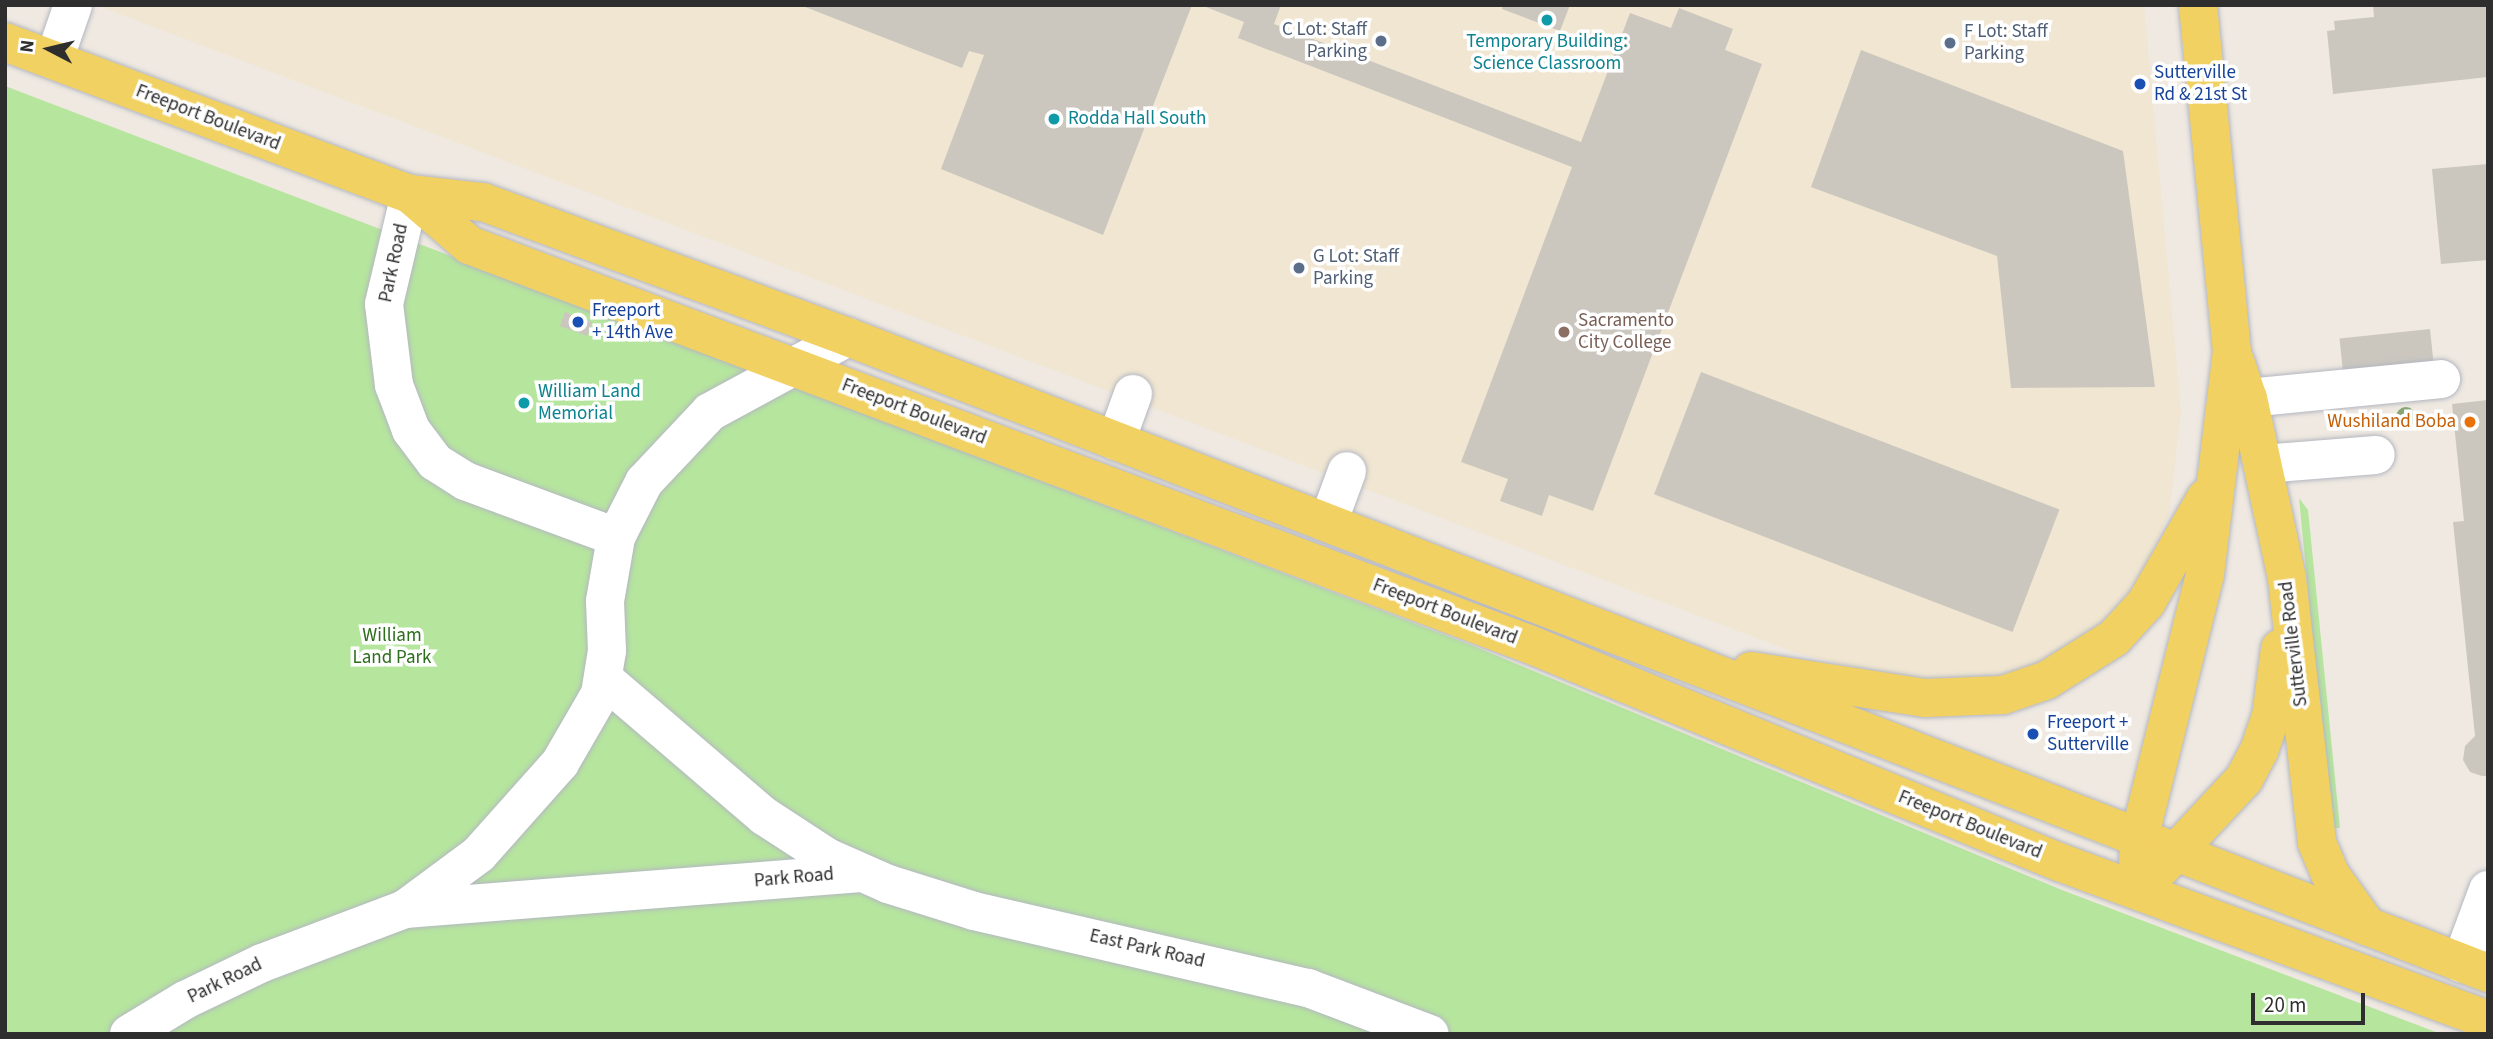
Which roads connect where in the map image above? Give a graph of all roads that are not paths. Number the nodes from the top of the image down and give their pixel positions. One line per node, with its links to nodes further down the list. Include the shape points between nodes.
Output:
1 (73, 5): 4 (street)
2 (2199, 5): 7 (main road, Sutterville Road)
3 (5, 42): 4 (main road, Freeport Boulevard)
4 (54, 60): 5 (main road, Freeport Boulevard)
5 (410, 194): 6 (main road, Freeport Boulevard, via 482,202); 8 (main road, Freeport Boulevard, via 469,245); 18 (street, Park Road, via 384,304 394,385 411,430 435,461 466,481)
6 (848, 337): 8 (street, Park Road); 12 (main road, Freeport Boulevard)
7 (2232, 352): 11 (main road, Sutterville Road); 16 (main road, Sutterville Road)
8 (793, 365): 18 (street, Park Road, via 727,401 690,429 644,482); 25 (main road, Freeport Boulevard, via 1529,644)
9 (2441, 379): 11 (street)
10 (1133, 394): 12 (street)
11 (2248, 398): 14 (main road, Sutterville Road)
12 (1116, 441): 17 (main road, Freeport Boulevard)
13 (2376, 455): 14 (street)
14 (2263, 464): 19 (main road, Sutterville Road)
15 (1348, 471): 17 (street)
16 (2213, 483): 20 (main road, via 2146,603 2114,638 2074,667 2003,695 1925,698); 22 (main road, Sutterville Road, via 2205,574)
17 (1329, 520): 20 (main road, Freeport Boulevard)
18 (616, 537): 21 (street, Park Road, via 605,601)
19 (2287, 579): 23 (main road, via 2271,717 2259,751 2244,779); 28 (main road, Sutterville Road, via 2317,844 2330,874)
20 (1681, 660): 22 (main road, Freeport Boulevard)
21 (604, 679): 24 (street, Park Road, via 764,816); 27 (street, Park Road, via 587,723 520,813 479,854)
22 (2140, 835): 23 (main road, Freeport Boulevard); 25 (main road, Sutterville Road)
23 (2179, 852): 25 (main road); 28 (main road, Freeport Boulevard)
24 (861, 873): 27 (street, Park Road); 32 (street, East Park Road, via 974,911 1308,988)
25 (2135, 890): 30 (main road, Freeport Boulevard)
26 (2488, 890): 29 (street)
27 (405, 909): 31 (street, Park Road, via 262,963 185,1000)
28 (2368, 927): 29 (main road, Freeport Boulevard)
29 (2474, 968)
30 (2488, 1020)
31 (129, 1034)
32 (1430, 1034)

